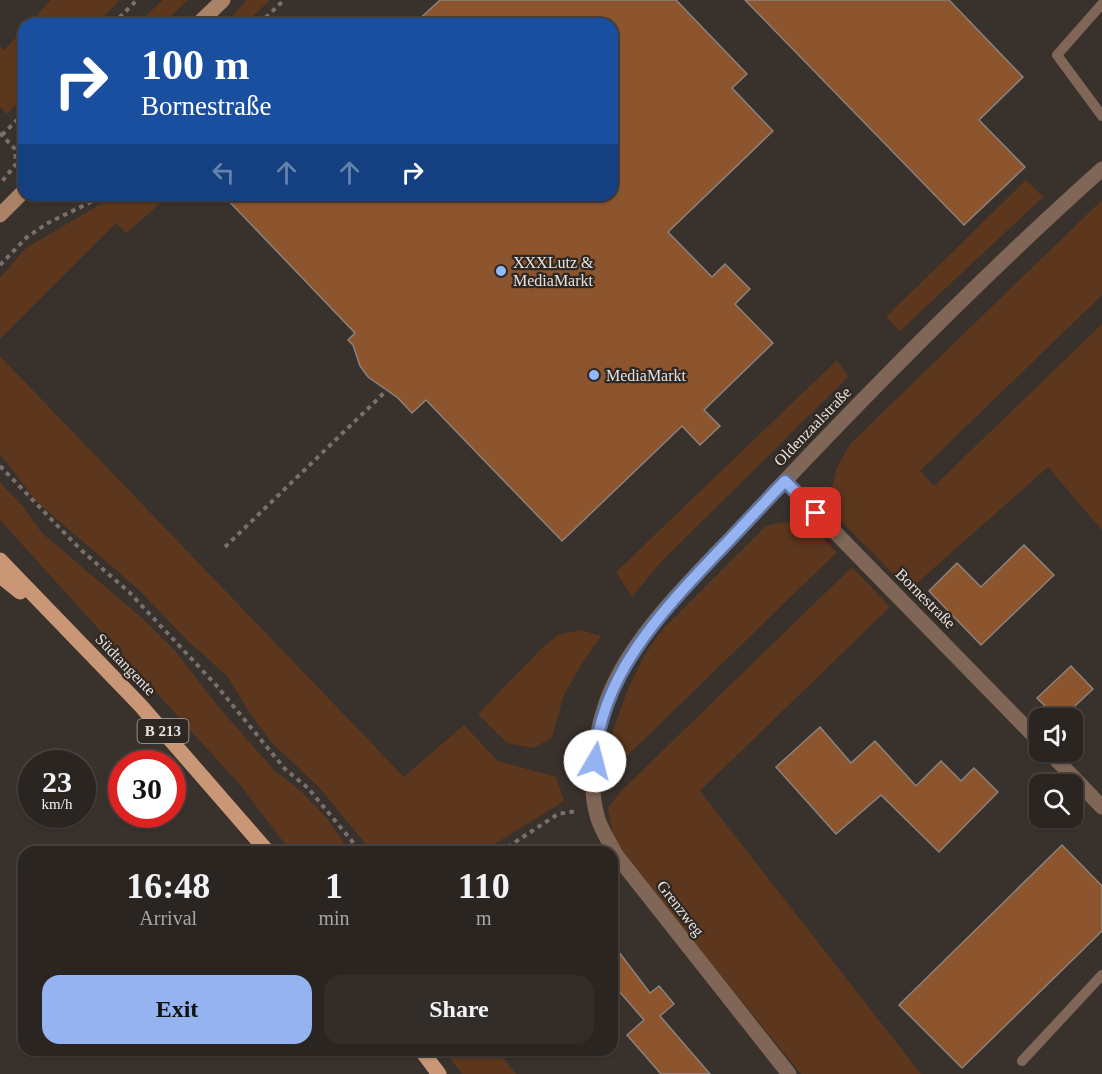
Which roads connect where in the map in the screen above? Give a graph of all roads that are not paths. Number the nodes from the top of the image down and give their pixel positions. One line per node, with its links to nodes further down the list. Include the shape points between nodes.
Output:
1 (223, 0): 3 (main road)
2 (1102, 4): 4 (lane, via 1057,55)
3 (204, 18)
4 (1102, 116)
5 (1102, 169): 8 (street, Oldenzaalstraße, via 1020,243)
6 (18, 197): 7 (main road)
7 (0, 215)
8 (785, 481): 12 (street, Bornestraße); 13 (street, Oldenzaalstraße, via 686,585 634,651 607,702)
9 (0, 560): 11 (main road, Südtangente / B 213)
10 (0, 576): 11 (main road, B 213)
11 (52, 615): 16 (main road, Südtangente / B 213, via 141,706)
12 (1029, 731)
13 (596, 744): 17 (street, Grenzweg, via 593,797 598,820)
14 (1058, 762): 15 (street)
15 (1102, 807)
16 (263, 846)
17 (611, 846)
18 (618, 858): 23 (street, Grenzweg)
19 (1102, 975): 21 (lane)
20 (426, 1056): 22 (main road)
21 (1022, 1061)
22 (440, 1074)
23 (789, 1074)

